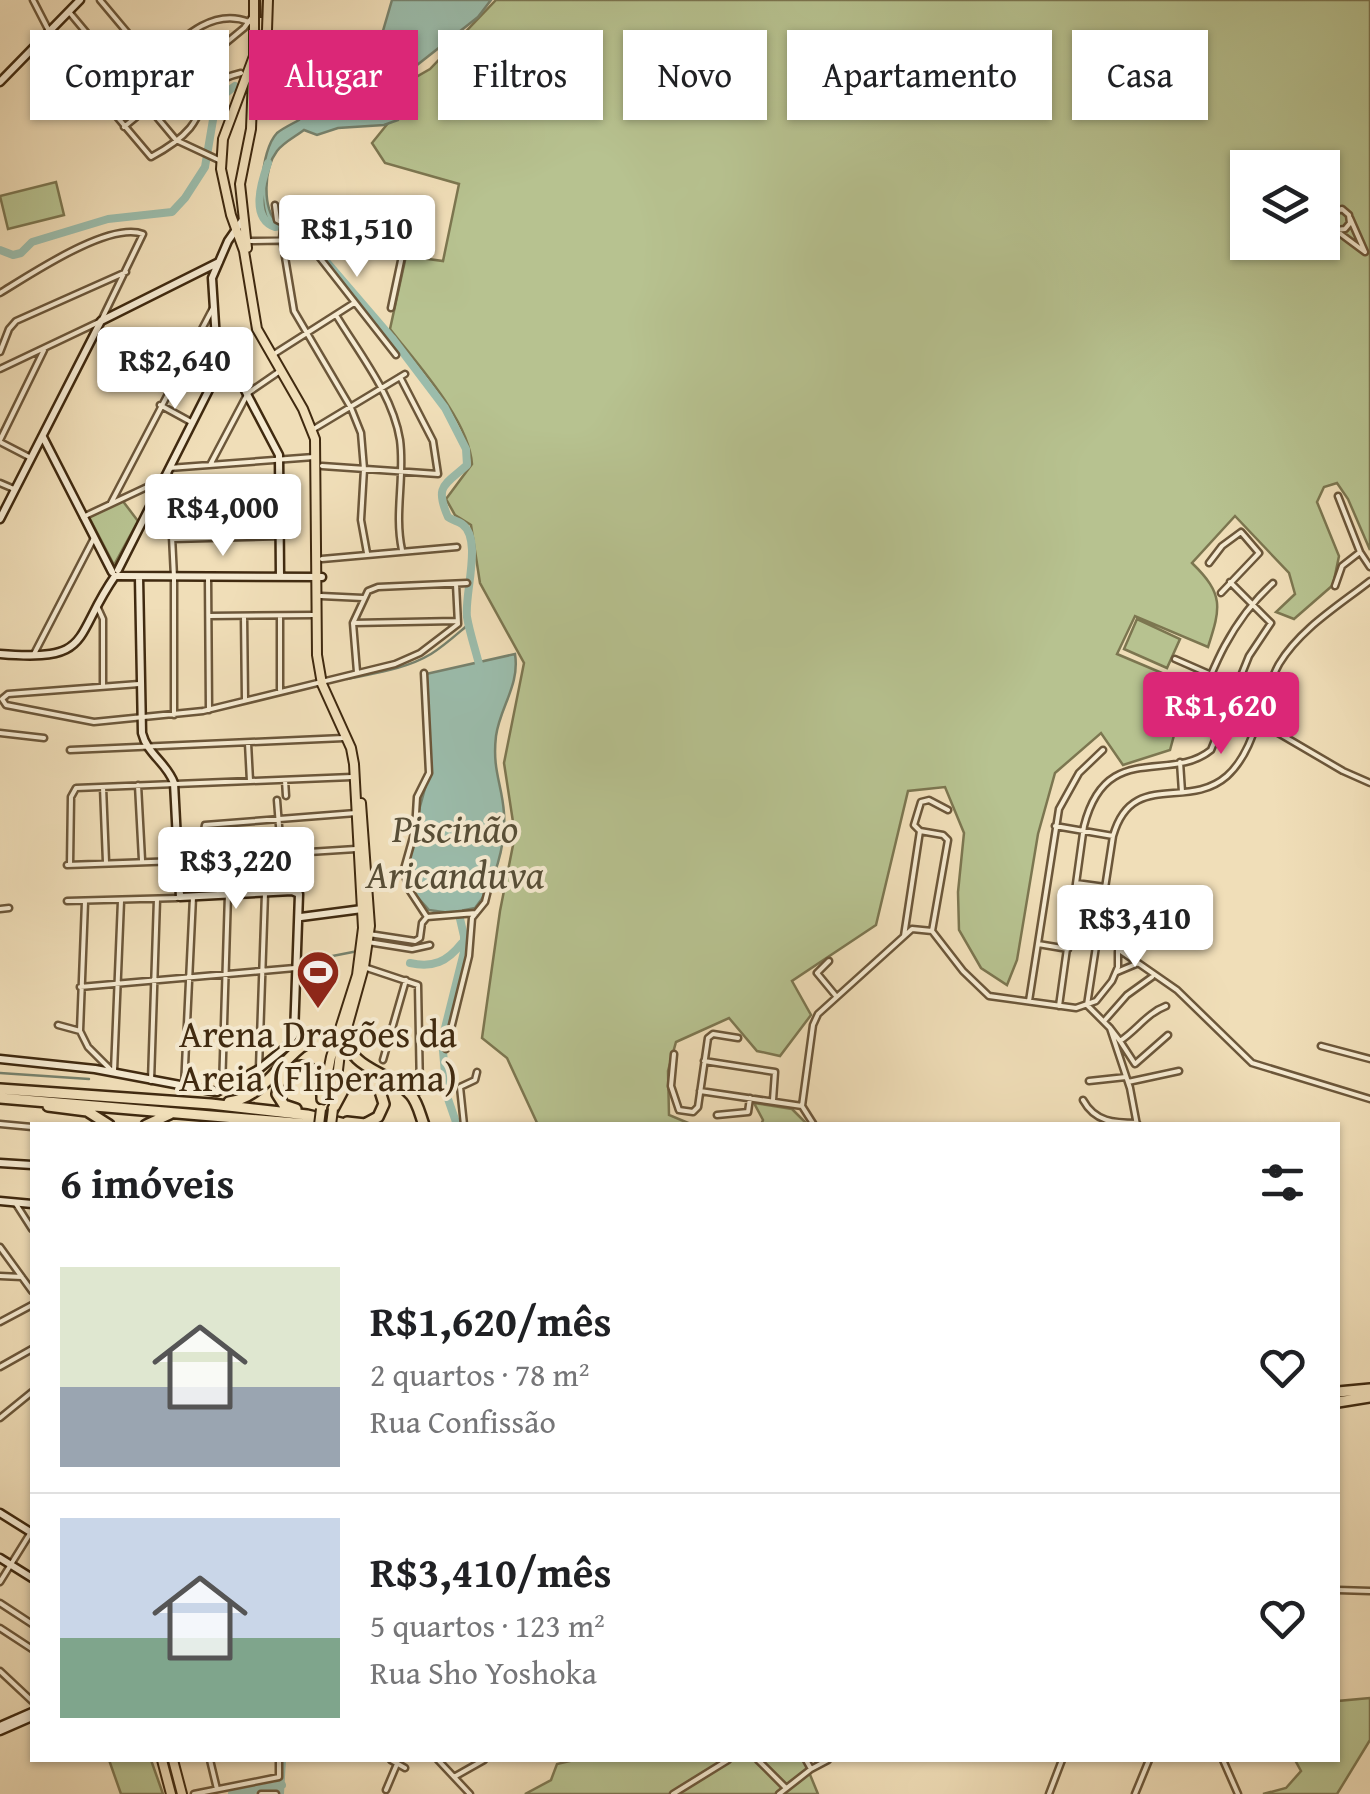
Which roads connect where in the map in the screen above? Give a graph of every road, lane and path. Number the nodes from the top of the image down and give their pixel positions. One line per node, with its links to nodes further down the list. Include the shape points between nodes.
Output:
1 (33, 0): 10 (street)
2 (80, 0): 6 (street)
3 (100, 0): 13 (street)
4 (254, 0): 8 (main road)
5 (266, 0): 7 (main road)
6 (69, 12): 11 (street); 12 (street)
7 (268, 17): 8 (main road, via 262,26); 32 (main road, via 252,85)
8 (253, 19): 9 (street); 14 (street, via 204,22); 15 (main road)
9 (244, 28): 16 (street); 17 (street)
10 (47, 30)
11 (50, 30)
12 (84, 30)
13 (125, 30)
14 (194, 30)
15 (254, 30)
16 (249, 33)
17 (229, 41)
18 (30, 51): 21 (street)
19 (249, 72): 27 (main road)
20 (241, 73): 26 (street, via 211,88)
21 (0, 82)
22 (118, 120): 25 (street)
23 (133, 120): 25 (street)
24 (160, 120): 26 (street)
25 (124, 127): 26 (street, via 151,157)
26 (176, 140): 27 (street)
27 (221, 161): 32 (main road)
28 (276, 205): 31 (street)
29 (1340, 210): 30 (street)
30 (1350, 218): 33 (street); 37 (street)
31 (282, 226): 35 (street); 46 (street, via 296,214 328,216 402,256)
32 (240, 227): 36 (main road); 36 (street); 52 (main road, via 257,313)
33 (1340, 229)
34 (1340, 233): 37 (street)
35 (282, 239): 36 (street); 44 (street, via 308,241); 49 (street, via 294,312)
36 (238, 243): 39 (street); 56 (main road, via 254,317)
37 (1364, 252): 38 (street)
38 (1370, 258)
39 (219, 262): 41 (street); 42 (street)
40 (126, 272): 43 (street, via 143,238 138,231 47,262); 48 (street); 51 (street, via 16,322)
41 (214, 272): 42 (street); 45 (street)
42 (193, 276): 48 (street)
43 (0, 293)
44 (354, 303): 47 (street); 53 (street)
45 (214, 307): 54 (street); 59 (street)
46 (391, 308)
47 (336, 315): 49 (street); 57 (street)
48 (101, 320): 50 (street); 63 (street)
49 (305, 334): 52 (street); 60 (street)
50 (44, 348): 55 (street); 64 (street)
51 (0, 352)
52 (274, 354): 62 (main road)
53 (396, 355)
54 (222, 356): 58 (street, via 232,361); 61 (street)
55 (0, 369)
56 (280, 371): 58 (street); 62 (main road)
57 (381, 390): 60 (street); 70 (street, via 399,437); 70 (street, via 403,375 433,441 439,474)
58 (248, 393): 66 (street); 68 (street)
59 (160, 405): 61 (street); 77 (street)
60 (351, 408): 62 (street); 69 (street)
61 (192, 422): 71 (street)
62 (314, 429): 67 (main road)
63 (43, 436): 65 (street); 79 (street)
64 (0, 441): 65 (street)
65 (32, 458): 73 (street)
66 (280, 461): 67 (street); 68 (street); 76 (street)
67 (320, 462): 69 (street); 88 (main road); 96 (main road)
68 (210, 465): 71 (street)
69 (364, 469): 70 (street); 87 (street, via 360,520)
70 (400, 472): 85 (street)
71 (166, 475): 74 (street); 74 (street); 77 (street); 91 (street)
72 (0, 483): 73 (street)
73 (15, 490): 80 (street)
74 (170, 493): 78 (street)
75 (1338, 496): 86 (street)
76 (280, 499): 78 (street); 81 (street)
77 (111, 503): 79 (street)
78 (170, 503): 83 (street)
79 (83, 517): 82 (street)
80 (0, 519)
81 (280, 536): 83 (street); 95 (street)
82 (94, 538): 91 (street); 117 (street)
83 (172, 539): 93 (street)
84 (457, 548): 85 (street)
85 (402, 550): 87 (street)
86 (1360, 552): 90 (street); 102 (street, via 1342,566)
87 (366, 553): 88 (street)
88 (322, 559): 96 (main road)
89 (1209, 563): 98 (street, via 1241,532 1259,554)
90 (1370, 568)
91 (115, 574): 92 (street); 107 (street)
92 (139, 577): 93 (street); 123 (street)
93 (174, 577): 94 (street); 133 (street)
94 (208, 577): 95 (street); 109 (street)
95 (280, 577): 96 (street)
96 (320, 577): 104 (main road); 108 (main road)
97 (1370, 581): 128 (street, via 1292,645)
98 (1230, 582): 103 (street); 106 (street)
99 (467, 583): 101 (street)
100 (1273, 583): 106 (street)
101 (456, 584): 105 (street, via 374,587); 113 (street)
102 (1335, 586)
103 (1221, 593)
104 (322, 596): 105 (street); 122 (main road)
105 (363, 598): 114 (street)
106 (1252, 602): 121 (street); 125 (street, via 1271,623)
107 (98, 608): 117 (street, via 74,646); 124 (street)
108 (317, 615): 111 (street); 122 (main road)
109 (208, 616): 110 (street); 132 (street)
110 (244, 616): 111 (street); 129 (street)
111 (280, 616): 126 (street)
112 (445, 620): 113 (street); 114 (street); 115 (street)
113 (456, 621): 115 (street)
114 (353, 623): 119 (street)
115 (448, 631): 119 (street, via 407,660)
116 (0, 654): 117 (street)
117 (34, 654)
118 (1175, 660): 121 (street)
119 (357, 673): 122 (street)
120 (424, 673): 185 (street, via 429,773 416,802 404,875)
121 (1210, 675): 125 (street); 136 (street)
122 (322, 679): 126 (street); 139 (main road); 188 (main road, via 358,760)
123 (139, 684): 124 (street); 134 (street)
124 (103, 686): 127 (street)
125 (1237, 686): 128 (street); 144 (street, via 1211,750)
126 (280, 690): 129 (street)
127 (4, 695): 130 (street)
128 (1264, 698): 135 (street)
129 (245, 699): 132 (street)
130 (6, 704): 131 (street); 134 (street, via 78,721)
131 (0, 710)
132 (209, 710): 133 (street)
133 (174, 715): 134 (street)
134 (140, 719): 141 (street)
135 (1256, 720): 149 (street); 152 (street, via 1230,773)
136 (1191, 725)
137 (0, 733): 138 (street)
138 (44, 738)
139 (346, 738): 140 (street); 145 (main road)
140 (248, 742): 141 (street); 147 (street)
141 (147, 747): 142 (street); 148 (street)
142 (70, 750)
143 (1102, 750): 158 (street, via 1072,784)
144 (1180, 762): 152 (street); 160 (street, via 1134,768 1108,784 1094,800)
145 (355, 777): 146 (street); 156 (main road)
146 (285, 780): 147 (street); 153 (street)
147 (250, 782): 148 (street)
148 (174, 783): 150 (street); 164 (street)
149 (1370, 783)
150 (138, 785): 151 (street); 165 (street)
151 (103, 787): 166 (street); 166 (street, via 73,790 68,865)
152 (1182, 792): 161 (street, via 1135,800)
153 (286, 796)
154 (277, 800): 157 (street)
155 (948, 810): 159 (street, via 921,802 914,826)
156 (356, 814): 157 (street); 162 (main road)
157 (278, 819): 163 (street); 163 (street, via 204,825 200,860)
158 (1055, 826): 160 (street); 189 (street)
159 (920, 832): 186 (street, via 948,840); 187 (street)
160 (1084, 832): 161 (street); 167 (street)
161 (1113, 836): 168 (street)
162 (359, 849): 163 (street); 181 (main road)
163 (281, 854): 170 (street)
164 (179, 861): 165 (street); 173 (street)
165 (142, 862): 166 (street)
166 (106, 864)
167 (1076, 883): 168 (street); 191 (street)
168 (1106, 887): 183 (street)
169 (488, 890): 182 (street)
170 (284, 892): 171 (street); 184 (street, via 300,894)
171 (265, 893): 172 (street); 197 (street)
172 (228, 894): 174 (street); 199 (street)
173 (180, 897): 174 (street); 175 (street)
174 (193, 897): 200 (street)
175 (158, 899): 177 (street); 202 (street)
176 (67, 901): 178 (street)
177 (121, 901): 178 (street); 204 (street)
178 (85, 902): 205 (street)
179 (9, 908): 180 (street)
180 (0, 909)
181 (362, 909): 184 (street); 188 (main road); 217 (main road, via 360,960)
182 (476, 913): 185 (street); 222 (street)
183 (1102, 915): 192 (street); 207 (street)
184 (301, 917): 196 (street)
185 (426, 917): 188 (street, via 415,941)
186 (932, 931): 187 (street, via 917,928); 208 (street, via 986,994)
187 (904, 936): 206 (street)
188 (369, 938): 190 (street, via 412,950); 195 (main road)
189 (1038, 944): 191 (street); 208 (street)
190 (430, 945)
191 (1068, 949): 211 (street)
192 (1118, 949): 194 (street); 198 (street)
193 (829, 961): 206 (street, via 817,972)
194 (1137, 964): 198 (street); 245 (street, via 1176,990 1252,1063)
195 (364, 967): 203 (street); 217 (main road)
196 (298, 968): 197 (street); 230 (street, via 292,1040)
197 (261, 971): 199 (street); 230 (street)
198 (1117, 972): 209 (street)
199 (225, 974): 200 (street); 239 (street)
200 (190, 977): 202 (street); 237 (street)
201 (1152, 978): 213 (street)
202 (154, 980): 204 (street); 235 (street)
203 (406, 980): 227 (street); 240 (street, via 418,986)
204 (118, 984): 205 (street); 233 (street)
205 (80, 987): 216 (street)
206 (836, 996): 250 (street, via 815,1020)
207 (1090, 996): 209 (street); 210 (street)
208 (1029, 1001): 211 (street)
209 (1096, 1001): 210 (street)
210 (1087, 1005): 211 (street); 213 (street)
211 (1059, 1006)
212 (1166, 1006): 220 (street)
213 (1105, 1020): 215 (street)
214 (58, 1024): 216 (street)
215 (1110, 1028): 220 (street); 234 (street)
216 (80, 1031): 226 (street)
217 (342, 1032): 248 (highway, via 298,1050 251,1096); 249 (main road); 251 (main road); 262 (highway, via 354,1058 412,1095)
218 (1168, 1035): 220 (street, via 1135,1064)
219 (738, 1038): 228 (street, via 709,1036)
220 (1120, 1041)
221 (1321, 1046): 225 (street)
222 (446, 1049)
223 (674, 1054): 241 (street, via 677,1109 696,1111)
224 (0, 1059): 229 (street)
225 (1370, 1059)
226 (100, 1060): 229 (street); 233 (street)
227 (383, 1060)
228 (704, 1062): 241 (street); 246 (street, via 775,1072)
229 (96, 1069): 233 (street)
230 (260, 1069): 239 (street)
231 (1178, 1071): 234 (street)
232 (478, 1072): 263 (street, via 460,1087)
233 (114, 1073): 235 (street)
234 (1127, 1080): 236 (street); 266 (street)
235 (151, 1081): 237 (street)
236 (1090, 1081)
237 (184, 1087): 239 (street)
238 (0, 1089): 248 (highway)
239 (222, 1091)
240 (420, 1091)
241 (700, 1091): 243 (street)
242 (0, 1098): 244 (highway)
243 (750, 1098): 246 (street); 254 (street, via 748,1112)
244 (16, 1099): 252 (highway); 255 (highway)
245 (1370, 1099)
246 (773, 1100): 250 (street)
247 (1083, 1100): 265 (street)
248 (211, 1104): 253 (highway)
249 (322, 1104): 253 (highway, via 317,1073 298,1066 286,1071 278,1081 279,1100); 258 (main road, bridge)
250 (802, 1106): 264 (street)
251 (333, 1109): 259 (main road, bridge); 261 (highway, via 351,1081 368,1079 382,1090 384,1104)
252 (189, 1112): 256 (highway); 257 (highway)
253 (307, 1114): 260 (highway)
254 (717, 1115)
255 (106, 1122)
256 (150, 1122)
257 (289, 1122)
258 (319, 1122)
259 (331, 1122)
260 (338, 1122)
261 (371, 1122)
262 (423, 1122)
263 (464, 1122)
264 (812, 1122)
265 (1106, 1122)
266 (1137, 1122)
267 (0, 1124): 268 (street)
268 (30, 1127)
269 (0, 1162): 270 (street)
270 (30, 1165)
271 (0, 1201): 272 (street)
272 (16, 1202): 273 (street); 274 (street)
273 (30, 1204)
274 (30, 1226)
275 (0, 1247): 277 (street)
276 (0, 1276): 277 (street)
277 (22, 1277): 278 (street)
278 (30, 1288)
279 (30, 1306): 281 (street)
280 (0, 1314): 281 (street)
281 (7, 1318): 282 (street)
282 (0, 1322)
283 (30, 1350): 284 (street)
284 (0, 1367)
285 (1370, 1388): 286 (highway)
286 (1340, 1392)
287 (30, 1394): 290 (street)
288 (1370, 1399): 289 (highway)
289 (1340, 1404)
290 (0, 1418)
291 (0, 1513): 292 (street)
292 (30, 1532)
293 (30, 1536): 295 (street)
294 (0, 1558): 295 (street)
295 (10, 1564): 296 (street); 297 (street)
296 (30, 1577)
297 (0, 1582)
298 (1340, 1590): 299 (street)
299 (1370, 1591)
300 (0, 1602): 301 (street)
301 (30, 1623)
302 (0, 1628): 303 (street)
303 (30, 1648)
304 (0, 1671): 305 (street)
305 (30, 1698)
306 (30, 1716): 307 (street)
307 (0, 1728)
308 (163, 1762): 329 (main road)
309 (174, 1762): 330 (main road)
310 (213, 1762): 327 (street)
311 (279, 1762): 327 (street, via 280,1776)
312 (394, 1762): 322 (street); 328 (street)
313 (440, 1762): 324 (street)
314 (480, 1762): 324 (street)
315 (725, 1762): 325 (street)
316 (760, 1762): 326 (street)
317 (807, 1762): 323 (street)
318 (824, 1762): 323 (street)
319 (1061, 1762): 338 (street)
320 (1148, 1762): 339 (street)
321 (1224, 1762): 340 (street)
322 (406, 1768)
323 (811, 1769): 326 (street)
324 (454, 1777): 334 (street)
325 (684, 1788): 335 (street); 336 (street)
326 (786, 1788): 337 (street)
327 (217, 1790): 331 (street)
328 (386, 1790)
329 (171, 1794)
330 (182, 1794)
331 (194, 1794)
332 (261, 1794): 333 (street)
333 (276, 1794)
334 (470, 1794)
335 (673, 1794)
336 (688, 1794)
337 (779, 1794)
338 (1049, 1794)
339 (1135, 1794)
340 (1238, 1794)

